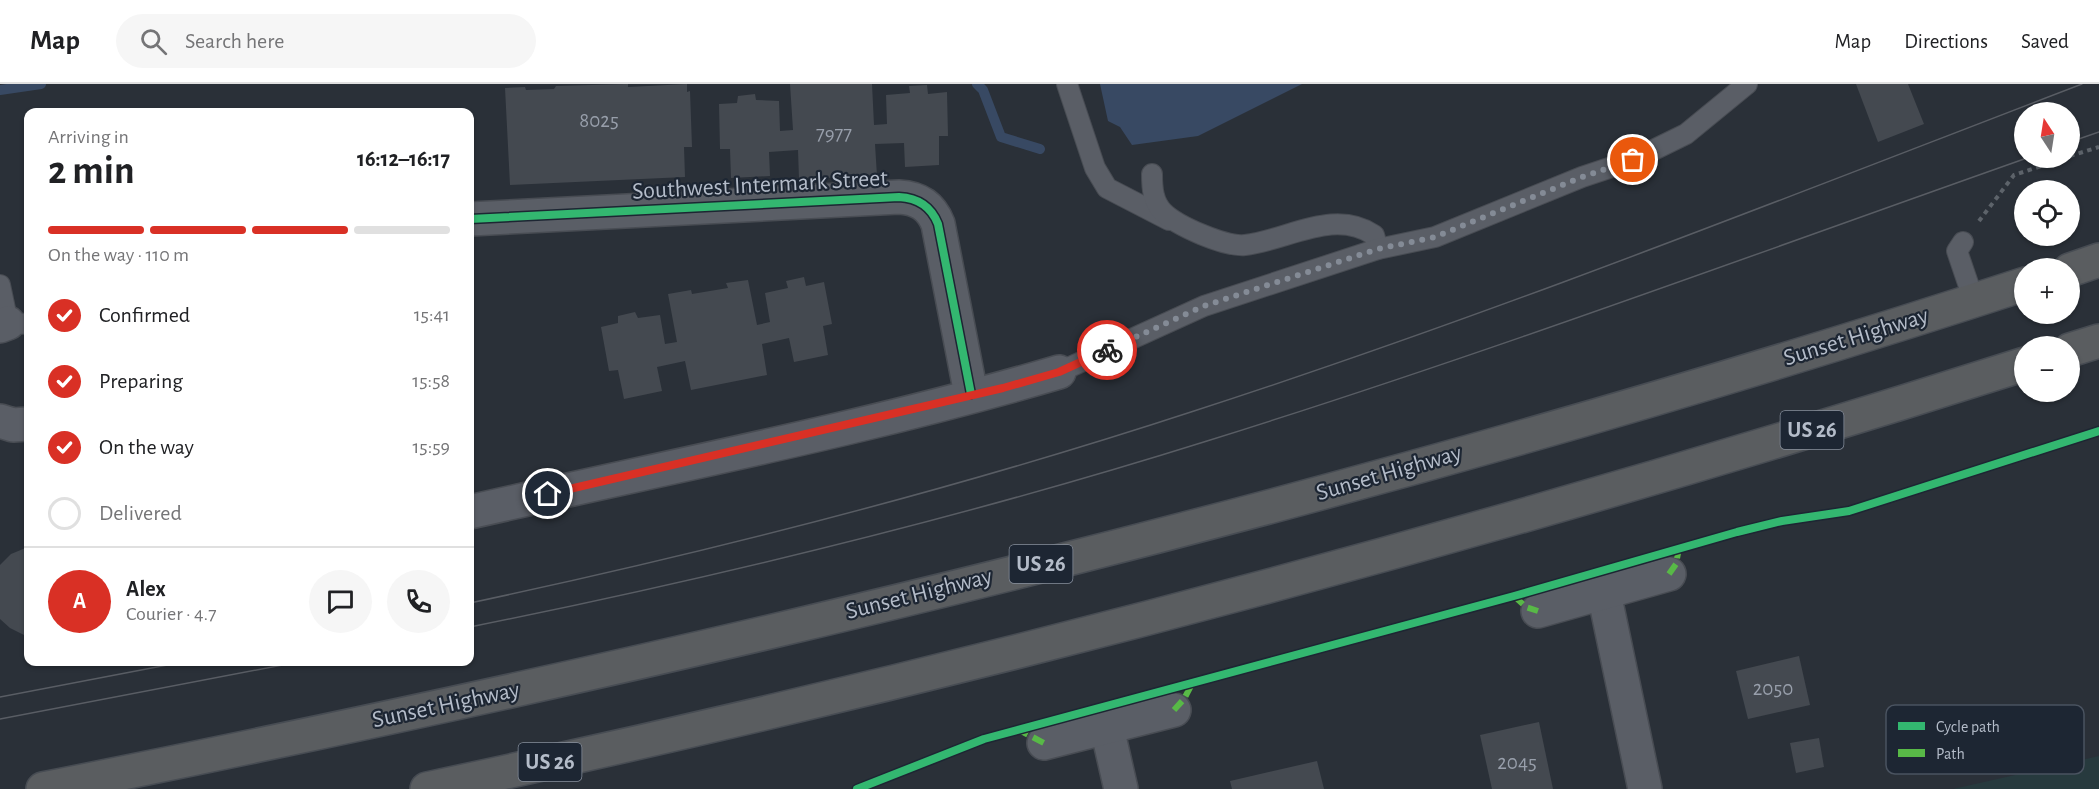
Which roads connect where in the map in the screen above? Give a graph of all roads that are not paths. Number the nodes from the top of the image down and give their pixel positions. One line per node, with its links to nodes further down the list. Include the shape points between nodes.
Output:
1 (1067, 84): 5 (lane, via 1095,168 1107,188)
2 (1747, 84): 7 (lane, via 1686,134 1633,160 1435,237)
3 (1152, 174): 5 (lane, via 1152,194 1163,212)
4 (474, 219): 18 (street, Southwest Intermark Street, via 913,198 928,208 938,224)
5 (1183, 226): 7 (lane, via 1241,245 1347,223 1374,235)
6 (1963, 242): 12 (lane, via 1958,251)
7 (1378, 249): 17 (lane, via 1204,306)
8 (2099, 260): 9 (highway)
9 (2080, 267)
10 (0, 285): 13 (lane)
11 (2014, 288): 12 (highway, Sunset Highway / US 26)
12 (1974, 301): 28 (highway, Sunset Highway / US 26, via 1575,421 1229,517 534,686)
13 (12, 324)
14 (2099, 341): 15 (highway)
15 (2080, 347)
16 (2014, 367): 29 (highway, US 26, via 1588,496 1129,623 871,688)
17 (1059, 372): 18 (street)
18 (971, 394): 21 (street)
19 (0, 421): 20 (street)
20 (24, 424)
21 (474, 511)
22 (1669, 574): 23 (street)
23 (1604, 593): 24 (street); 31 (street)
24 (1538, 611)
25 (1174, 710): 26 (street)
26 (1107, 728): 27 (street); 30 (street)
27 (1044, 743)
28 (43, 789)
29 (427, 789)
30 (1121, 789)
31 (1645, 789)

